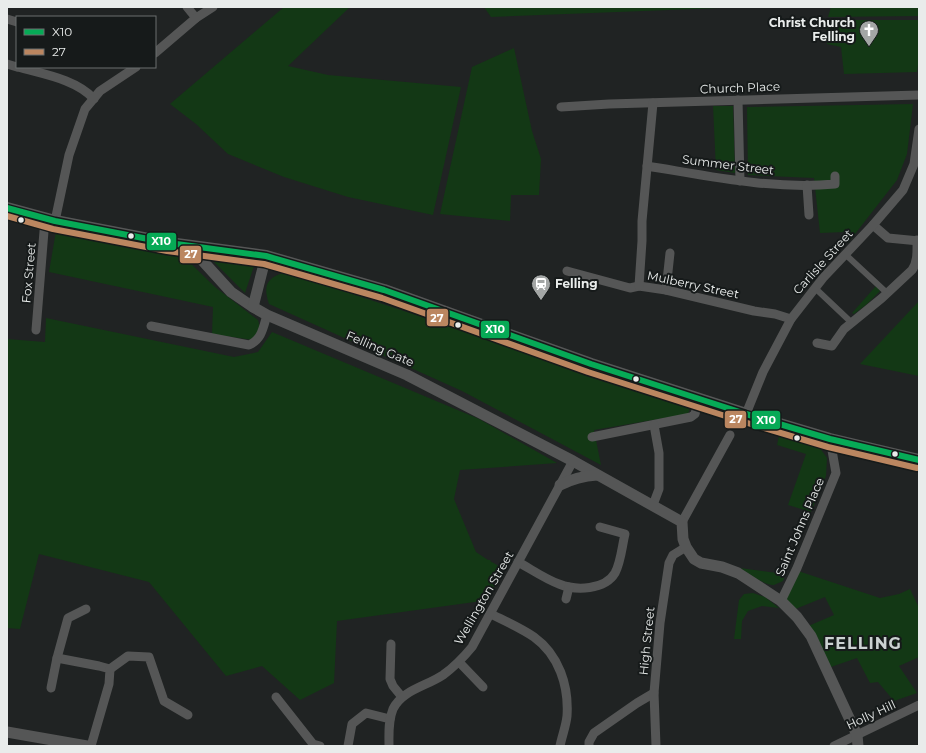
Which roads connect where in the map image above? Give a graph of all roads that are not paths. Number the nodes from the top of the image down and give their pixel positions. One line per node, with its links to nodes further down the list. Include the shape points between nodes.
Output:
1 (187, 7): 3 (street)
2 (213, 7): 3 (street)
3 (196, 18): 4 (street)
4 (156, 52)
5 (20, 68): 8 (street, via 75,85 87,91)
6 (134, 68): 8 (street, Fox Street, via 100,91)
7 (919, 95): 9 (street, Church Place)
8 (94, 99): 19 (street, Fox Street, via 85,110)
9 (738, 100): 10 (street, Church Place); 15 (street)
10 (653, 103): 11 (street, Church Place); 13 (street)
11 (561, 107)
12 (919, 129): 20 (street, Carlisle Street, via 914,164 903,190)
13 (647, 166): 15 (street, Summer Street); 27 (street)
14 (835, 176): 16 (street, Summer Street, via 836,184)
15 (740, 181): 16 (street, Summer Street)
16 (807, 185): 18 (street)
17 (7, 208): 19 (main road)
18 (809, 215)
19 (50, 220): 22 (main road); 36 (street, Fox Street)
20 (873, 225): 21 (street, via 888,238); 24 (street, Carlisle Street)
21 (918, 240): 30 (street, via 915,266)
22 (190, 247): 25 (main road); 31 (street, Felling Gate, via 232,292)
23 (670, 253): 29 (street)
24 (845, 254): 28 (street, Carlisle Street); 30 (street)
25 (266, 256): 31 (street); 38 (main road, via 384,290 591,364)
26 (567, 271): 27 (street, Mulberry Street, via 630,288)
27 (639, 286): 29 (street, Mulberry Street)
28 (815, 288): 33 (street, Carlisle Street); 34 (street)
29 (666, 290): 33 (street, Mulberry Street)
30 (887, 293): 34 (street)
31 (253, 308): 32 (street, Felling Gate)
32 (267, 315): 35 (street, via 261,336 249,345); 45 (street, Felling Gate, via 407,375)
33 (791, 319): 39 (street, Carlisle Street, via 763,372)
34 (852, 323): 37 (street, via 844,329 832,346)
35 (151, 326)
36 (36, 330)
37 (817, 343)
38 (699, 399): 39 (main road); 40 (street, via 695,414 691,417)
39 (746, 414): 43 (main road)
40 (654, 425): 42 (street); 48 (street, via 659,453 659,489)
41 (730, 435): 49 (street)
42 (592, 437)
43 (830, 439): 44 (main road); 55 (street, Saint Johns Place, via 836,473 797,568)
44 (919, 460)
45 (573, 461): 46 (street, Felling Gate); 47 (street, Wellington Street)
46 (597, 475): 47 (street, via 584,476); 48 (street, Felling Gate)
47 (560, 485): 52 (street, Wellington Street)
48 (653, 505): 49 (street, Felling Gate)
49 (682, 522): 51 (street)
50 (600, 527): 53 (street, via 625,534 615,572 602,584)
51 (686, 547): 55 (street, via 694,559 738,572); 64 (street, High Street, via 673,555 669,563 660,623)
52 (518, 562): 53 (street, via 558,584); 57 (street, Wellington Street)
53 (569, 587): 54 (street)
54 (566, 599)
55 (780, 601): 71 (street, via 797,617 811,636)
56 (86, 609): 59 (street, via 68,618)
57 (491, 614): 60 (street, Wellington Street, via 472,647); 77 (street, via 534,638 552,656 559,668 564,680 567,707)
58 (391, 644): 66 (street, via 390,679)
59 (57, 658): 61 (street); 62 (street)
60 (459, 662): 63 (street); 66 (street, Wellington Street)
61 (110, 669): 68 (street, via 128,656 148,657 164,701); 73 (street, via 109,684)
62 (51, 688)
63 (483, 688)
64 (654, 693): 78 (street, via 594,733); 79 (street, High Street)
65 (276, 697): 74 (street, via 313,744)
66 (402, 698): 69 (street, Wellington Street)
67 (919, 705): 71 (street, Holly Hill)
68 (188, 715)
69 (390, 719): 75 (street, via 366,713 352,724); 76 (street, Wellington Street)
70 (7, 732): 72 (street)
71 (858, 740): 80 (street, Holly Hill)
72 (87, 746)
73 (91, 746)
74 (320, 746)
75 (348, 746)
76 (389, 746)
77 (560, 746)
78 (589, 746)
79 (656, 746)
80 (834, 746)

